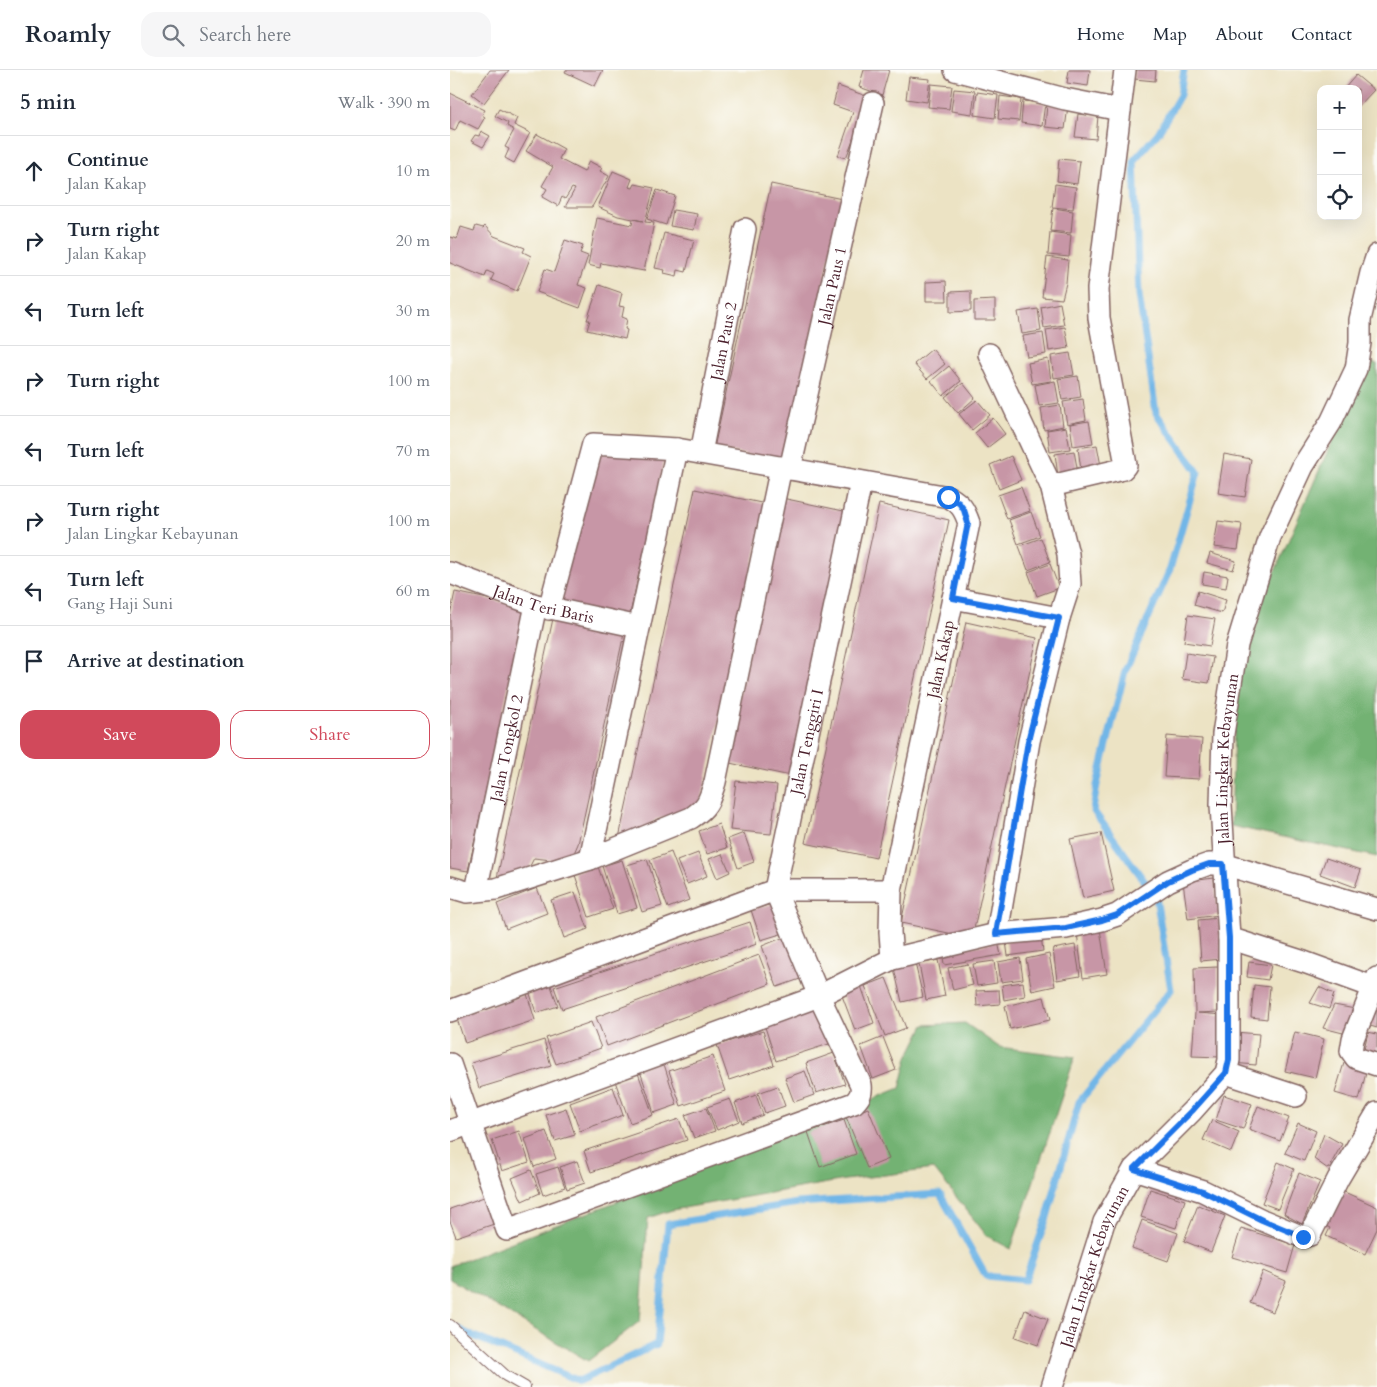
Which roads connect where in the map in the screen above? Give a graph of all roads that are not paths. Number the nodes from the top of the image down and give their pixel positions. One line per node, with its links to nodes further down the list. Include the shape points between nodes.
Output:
1 (955, 70): 4 (street)
2 (1125, 70): 4 (street)
3 (872, 103): 11 (street, Jalan Paus 1)
4 (1120, 110): 13 (street, via 1098,289 1099,318 1126,465 1123,469)
5 (745, 229): 10 (street, Jalan Paus 2)
6 (1377, 255): 7 (street, Jalan Lingkar Kebayunan, via 1360,320)
7 (1368, 346): 20 (street, Jalan Lingkar Kebayunan, via 1331,422 1303,466 1270,537 1237,645 1223,734)
8 (989, 354): 13 (street)
9 (677, 449): 10 (street, Jalan Kakap); 16 (street, Jalan Tongkol 2, via 592,444); 18 (street)
10 (701, 453): 11 (street, Jalan Kakap)
11 (786, 468): 12 (street, Jalan Kakap); 19 (street, Jalan Paus 1, via 710,799 703,810 691,818)
12 (861, 482): 15 (street, Jalan Kakap, via 948,497 959,503 968,523); 22 (street, Jalan Tenggiri I)
13 (1051, 486): 17 (street, via 1068,554 1070,584)
14 (450, 573): 16 (street, Jalan Teri Baris)
15 (953, 598): 17 (street); 23 (street, Jalan Kakap)
16 (542, 607): 18 (street, Jalan Teri Baris); 24 (street, Jalan Tongkol 2)
17 (1059, 618): 26 (street, via 1028,741)
18 (639, 628): 19 (street)
19 (590, 859): 24 (street, Jalan Paus 1, via 496,889)
20 (1223, 864): 25 (street); 26 (street, via 1209,864 1168,881 1117,915 1102,920 1066,928); 27 (street, Jalan Lingkar Kebayunan)
21 (450, 888): 24 (street, Jalan Paus 1)
22 (775, 890): 23 (street); 30 (street); 31 (street)
23 (891, 890): 28 (street, Jalan Kakap)
24 (476, 891)
25 (1377, 909)
26 (996, 934): 28 (street)
27 (1229, 938): 29 (street); 34 (street, Jalan Lingkar Kebayunan, via 1229,1060)
28 (892, 959): 30 (street)
29 (1375, 983): 33 (street, via 1351,1051 1356,1058)
30 (819, 996): 37 (street); 37 (street, via 860,1085 859,1097 854,1102 508,1230)
31 (450, 1011)
32 (450, 1064): 37 (street)
33 (1377, 1065)
34 (1226, 1073): 35 (street); 39 (street, Jalan Lingkar Kebayunan)
35 (1296, 1096)
36 (1377, 1112): 39 (street, via 1338,1179 1315,1227 1310,1235 1303,1237 1203,1191)
37 (470, 1124): 38 (street)
38 (450, 1131)
39 (1134, 1169): 42 (street, Jalan Lingkar Kebayunan, via 1104,1222)
40 (450, 1325): 41 (lane, via 506,1376)
41 (525, 1387)
42 (1052, 1387)

